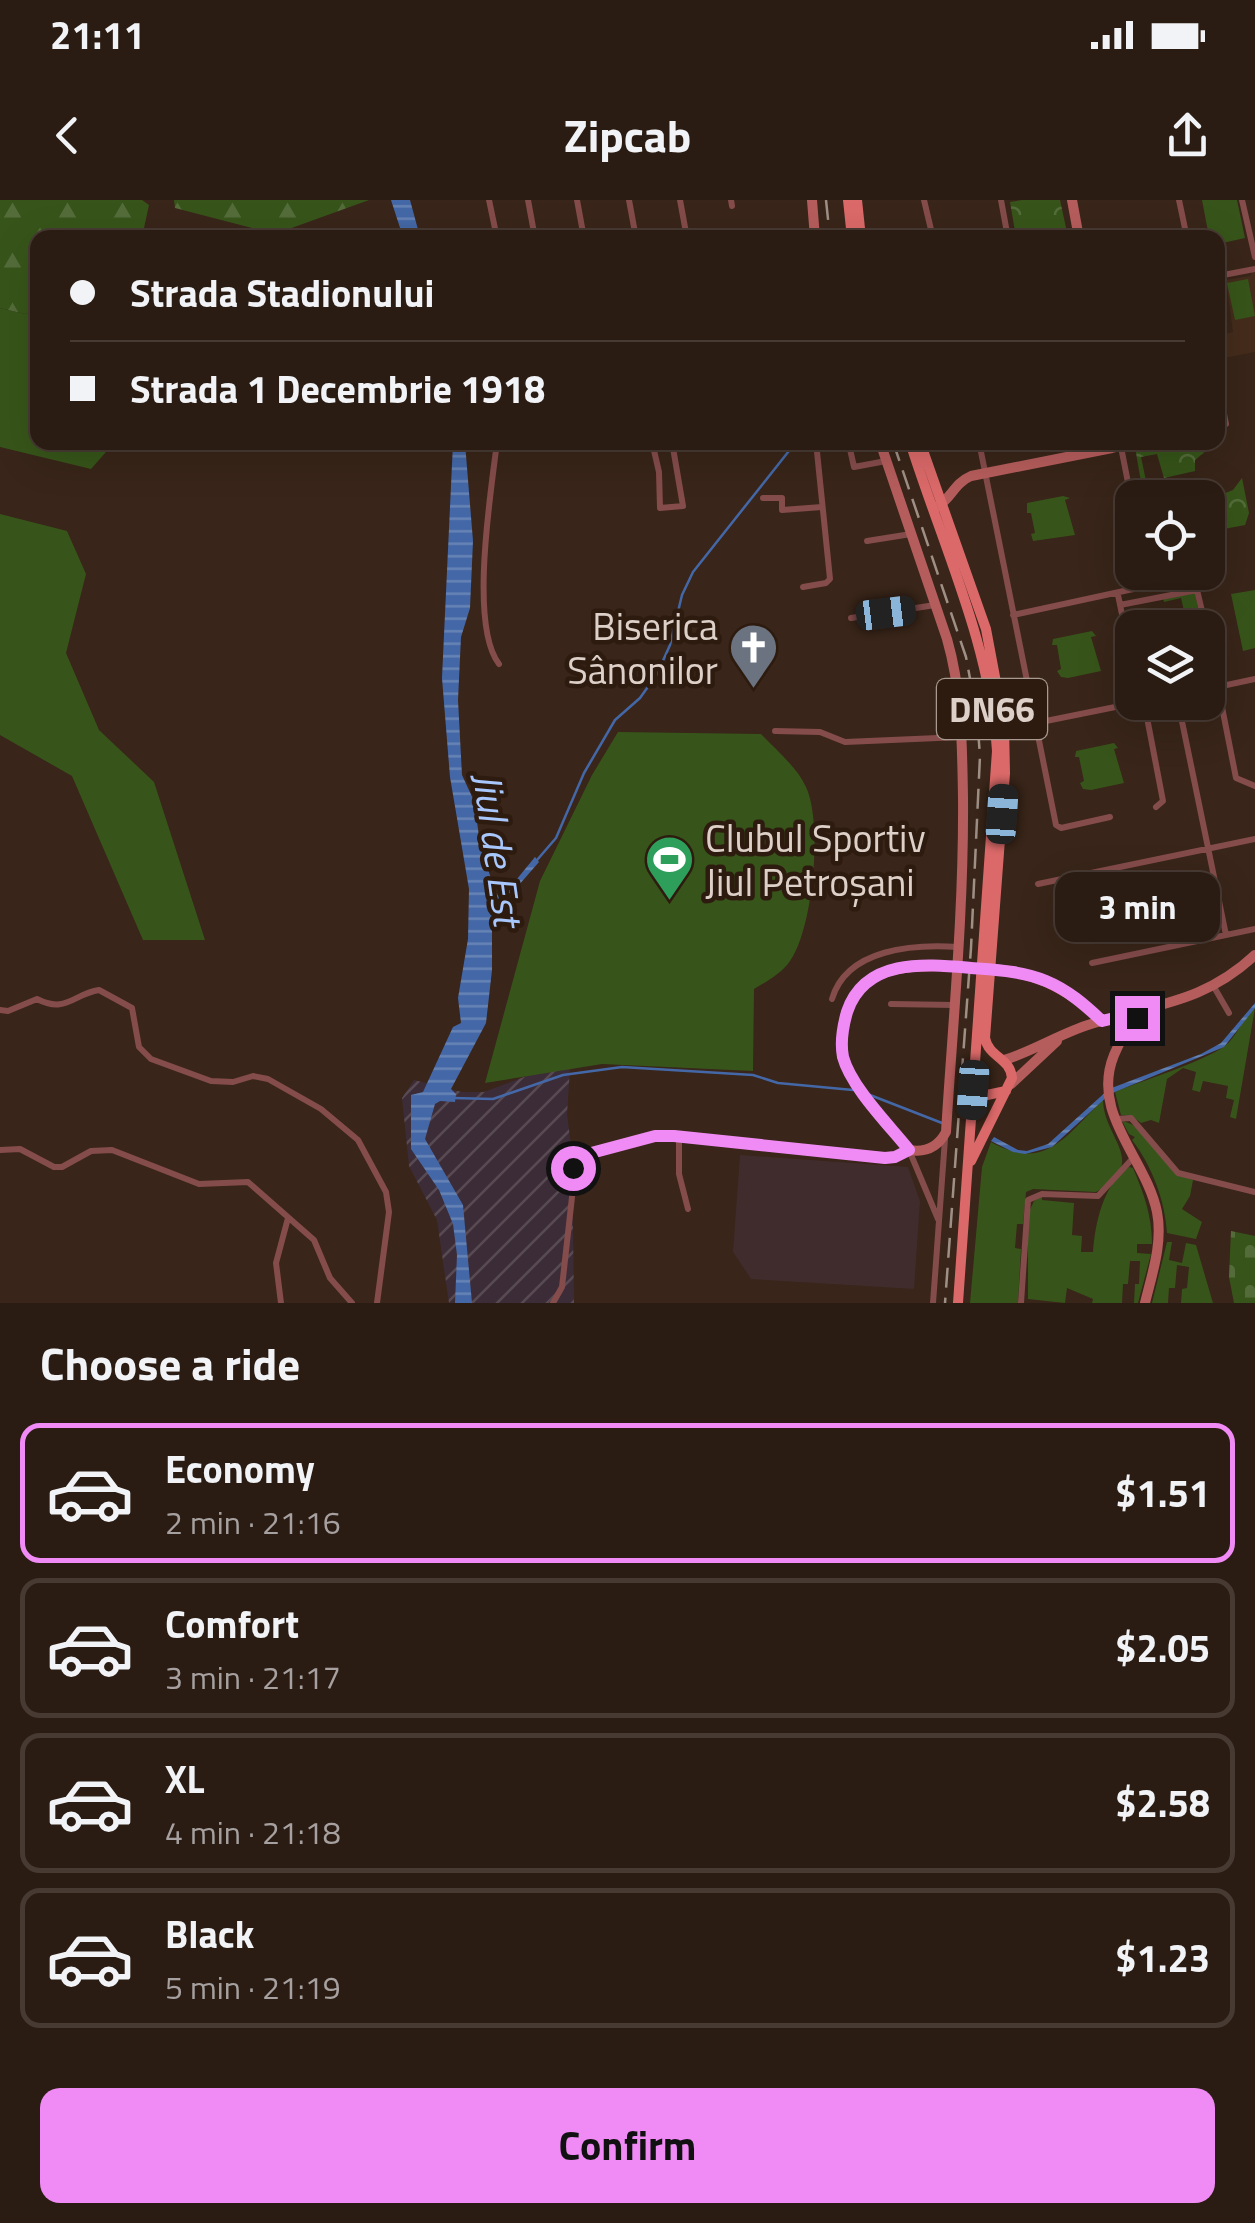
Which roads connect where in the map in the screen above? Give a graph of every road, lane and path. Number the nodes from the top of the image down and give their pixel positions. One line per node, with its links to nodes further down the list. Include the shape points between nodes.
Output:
1 (490, 200): 14 (street)
2 (528, 200): 15 (street)
3 (577, 200): 16 (street)
4 (629, 200): 17 (street)
5 (680, 200): 18 (street)
6 (812, 200): 19 (main road)
7 (848, 200): 20 (main road)
8 (858, 200): 21 (main road)
9 (924, 200): 22 (street)
10 (1001, 200): 23 (street)
11 (1072, 200): 24 (main road)
12 (1179, 200): 25 (street)
13 (1242, 200): 26 (street)
14 (496, 230)
15 (534, 230)
16 (583, 230)
17 (635, 230)
18 (686, 230)
19 (814, 230)
20 (851, 230)
21 (860, 230)
22 (931, 230)
23 (1007, 230)
24 (1078, 230)
25 (1185, 230)
26 (1255, 257)
27 (1255, 269): 28 (street)
28 (1225, 275)
29 (1225, 419): 30 (street)
30 (1226, 424)
31 (496, 450): 59 (street, via 483,554 488,638)
32 (654, 450): 33 (street, via 660,508 683,506)
33 (673, 450)
34 (817, 450): 46 (street)
35 (850, 450): 42 (street, via 854,467)
36 (883, 450): 42 (main road)
37 (913, 450): 47 (main road, DN66)
38 (922, 450): 47 (main road, DN66)
39 (980, 450): 43 (street)
40 (1071, 450): 43 (main road)
41 (1121, 450): 44 (street)
42 (886, 461): 48 (main road)
43 (986, 474): 47 (main road, via 958,483); 57 (street)
44 (1127, 480)
45 (762, 498): 46 (street, via 782,498 782,510)
46 (822, 507): 50 (street, via 830,579)
47 (937, 507): 90 (main road, DN66, via 986,629 1004,725 985,1034); 91 (main road, DN66, via 979,643 996,734)
48 (912, 534): 49 (street); 53 (main road)
49 (867, 541)
50 (802, 587)
51 (1134, 590): 52 (street)
52 (1118, 595): 54 (street); 57 (street)
53 (935, 605): 58 (street); 68 (main road, via 955,667)
54 (1120, 605): 55 (street); 56 (street, via 1197,590)
55 (1121, 610)
56 (1202, 610)
57 (1013, 615): 66 (street)
58 (851, 618)
59 (499, 664)
60 (1255, 680): 61 (street)
61 (1225, 686)
62 (1115, 707): 66 (street)
63 (1146, 720): 70 (street, via 1163,797)
64 (1182, 720): 73 (street)
65 (1225, 720): 69 (street, via 1236,778)
66 (1036, 723): 71 (street, via 1058,828)
67 (775, 732): 68 (street, via 820,732 845,742)
68 (962, 737): 77 (main road)
69 (1255, 786)
70 (1156, 807)
71 (1110, 818)
72 (1255, 839): 73 (street)
73 (1207, 849): 74 (street); 76 (street)
74 (1038, 884)
75 (1255, 928): 76 (street)
76 (1226, 935): 79 (street)
77 (958, 948): 81 (street, via 912,945 888,952 846,976); 83 (main road)
78 (1255, 954): 80 (main road)
79 (1092, 964)
80 (1214, 986): 85 (main road); 86 (street)
81 (832, 999)
82 (890, 1004): 83 (street)
83 (954, 1005): 95 (main road)
84 (0, 1010): 107 (street, via 37,999 67,1004 98,990 132,1008 139,1046 151,1059 211,1081 260,1076 336,1119 365,1150 386,1192)
85 (1144, 1011): 87 (main road); 89 (main road)
86 (1230, 1013)
87 (1104, 1021): 88 (main road); 89 (main road, via 1118,1029); 98 (main road, bridge, via 1054,985 1003,970 912,966 869,979 855,992 842,1052 858,1085)
88 (1061, 1038): 90 (main road); 93 (main road)
89 (1118, 1047): 94 (main road, via 1108,1093)
90 (1000, 1058): 91 (main road); 93 (main road, via 1012,1071)
91 (975, 1067): 92 (main road)
92 (974, 1080): 93 (main road, via 988,1095); 100 (main road)
93 (1008, 1087): 100 (main road)
94 (1114, 1120): 99 (main road); 101 (street, via 1131,1118 1178,1173)
95 (946, 1132): 98 (main road, via 930,1149); 104 (street)
96 (680, 1136): 98 (street, via 885,1158); 102 (street, via 679,1174); 108 (street, via 655,1136 576,1161 562,1288)
97 (0, 1150): 103 (street, via 20,1149 62,1167 91,1151 112,1150 200,1184 243,1180)
98 (909, 1150): 104 (street)
99 (1134, 1157): 111 (street, via 1098,1196 1042,1194 1028,1200); 112 (main road, via 1158,1223)
100 (969, 1166): 110 (main road)
101 (1255, 1192)
102 (688, 1209)
103 (288, 1216): 105 (street, via 276,1263); 106 (street, via 319,1246 330,1278)
104 (938, 1220): 109 (street)
105 (280, 1303)
106 (352, 1303)
107 (377, 1303)
108 (553, 1303)
109 (933, 1303)
110 (958, 1303)
111 (1021, 1303)
112 (1144, 1303)

